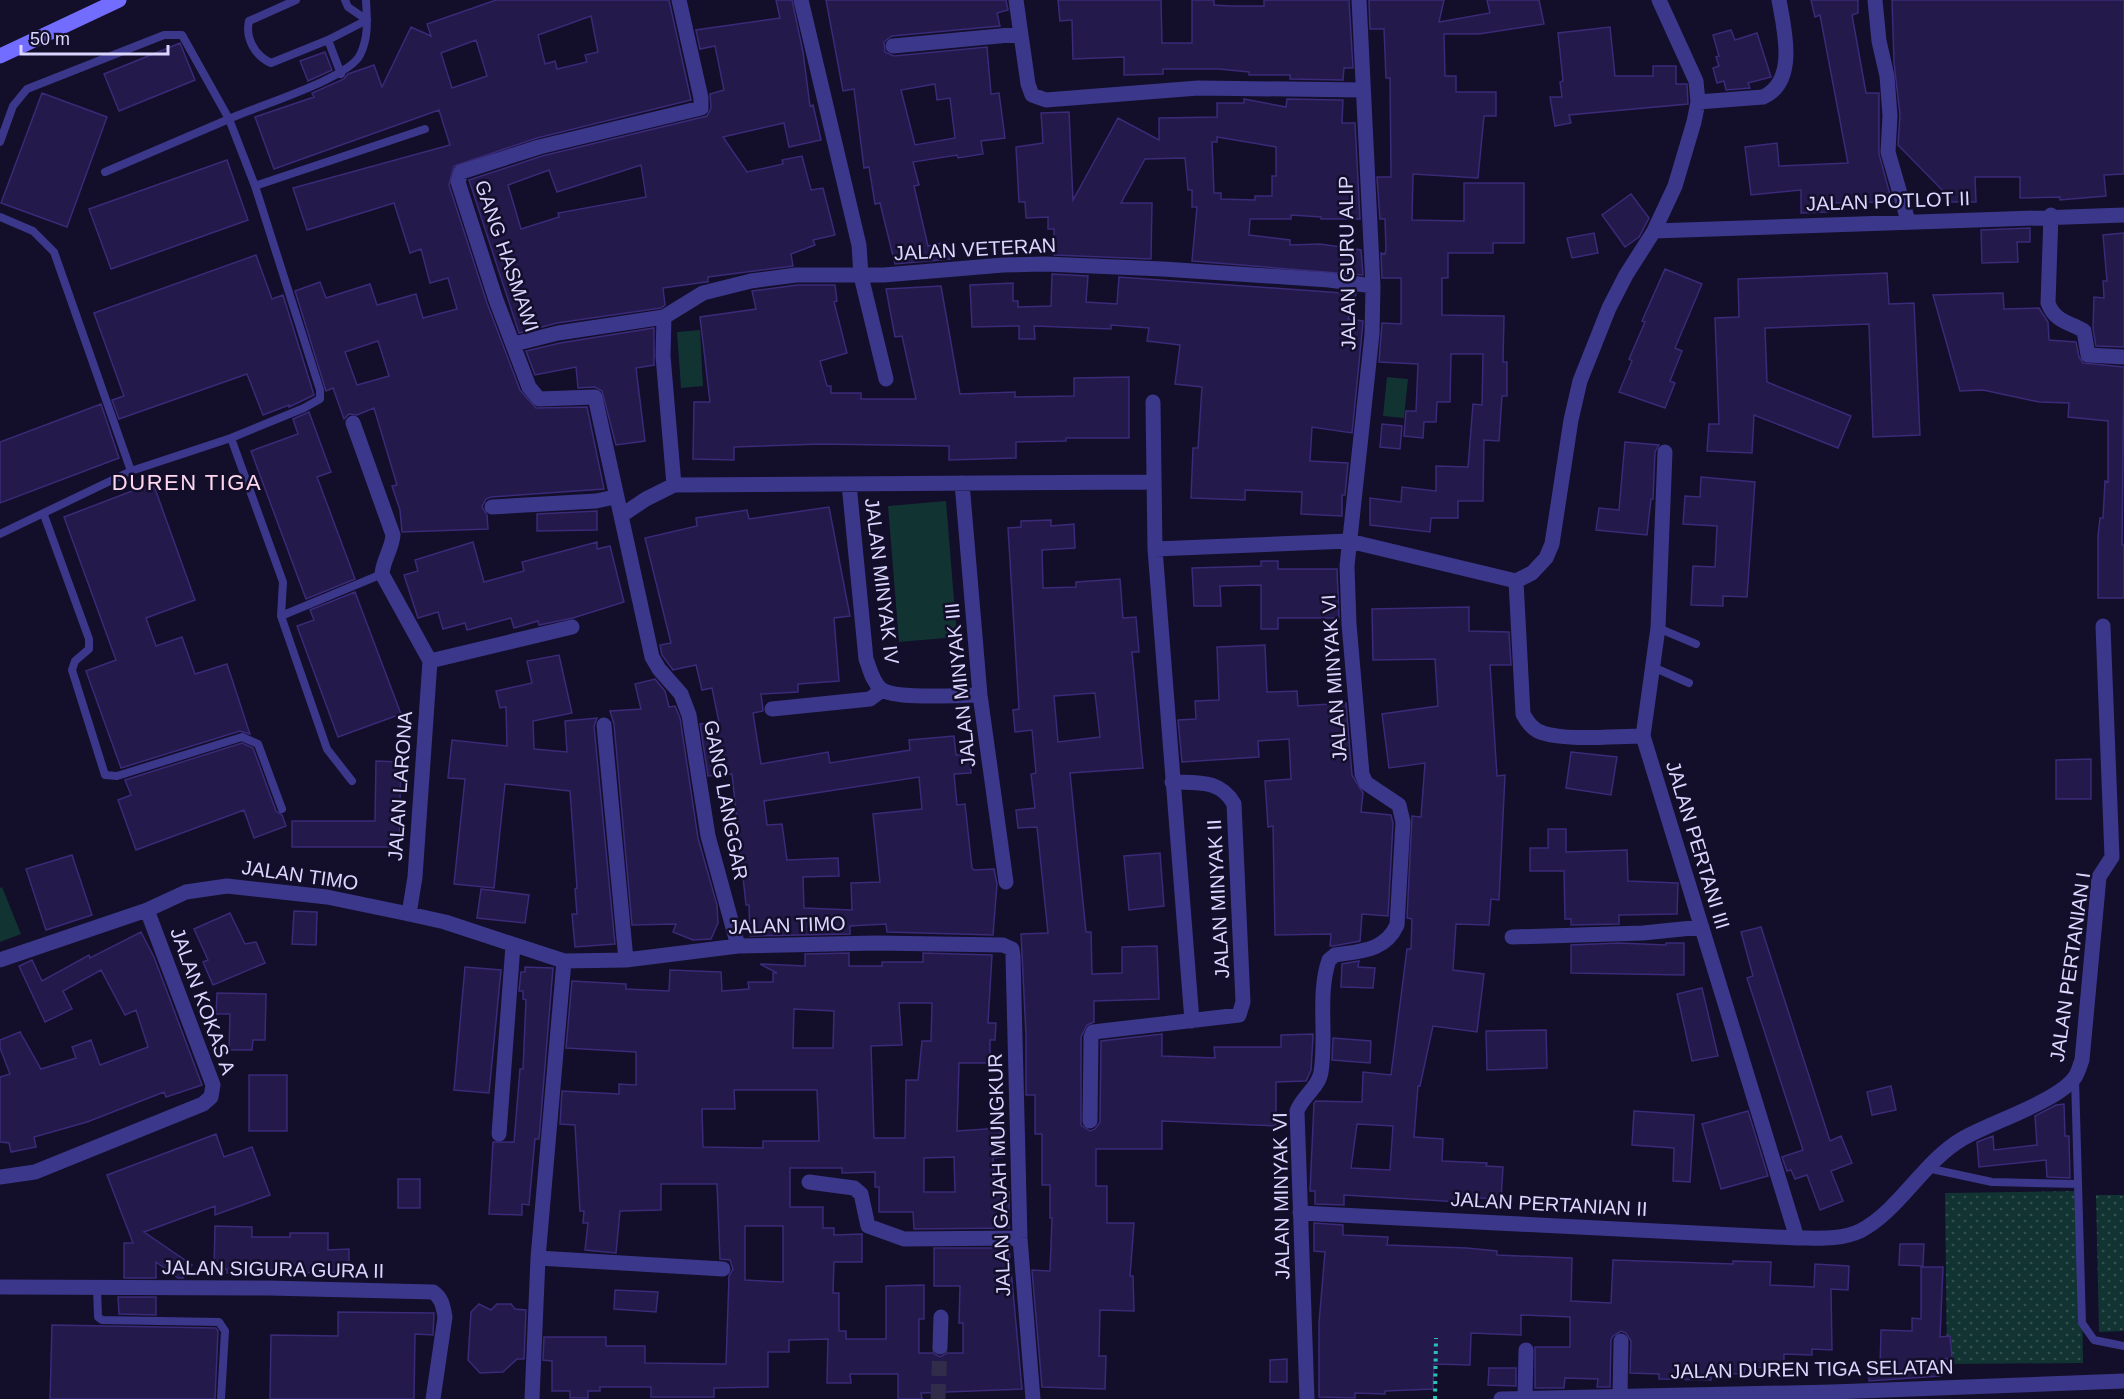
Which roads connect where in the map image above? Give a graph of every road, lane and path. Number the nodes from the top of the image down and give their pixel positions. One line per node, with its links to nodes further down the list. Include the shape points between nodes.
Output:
1 (119, 0): 16 (main road)
2 (296, 0): 14 (lane, via 249,21 246,31 260,58 271,63)
3 (345, 0): 12 (lane, via 348,7)
4 (366, 0): 12 (lane)
5 (679, 0): 33 (street, GANG HASMAWI, via 701,108 538,147 458,176 496,300)
6 (801, 0): 30 (street, via 859,245)
7 (1016, 0): 13 (street)
8 (1359, 0): 18 (street, JALAN GURU ALIP)
9 (1659, 0): 19 (street, via 1696,81)
10 (1779, 0): 19 (street, via 1786,53 1773,93)
11 (1875, 0): 28 (street, via 1887,76 1888,152)
12 (367, 20): 14 (lane); 17 (lane, via 360,57)
13 (1020, 34): 15 (street); 18 (street, via 1032,95 1046,100 1198,88)
14 (328, 40): 17 (lane)
15 (894, 46)
16 (0, 56)
17 (341, 74): 20 (lane)
18 (1363, 90): 31 (street, JALAN GURU ALIP)
19 (1698, 102): 29 (street, via 1675,186)
20 (229, 118): 22 (lane, via 182,35 164,34 27,89 13,106); 23 (lane); 24 (lane)
21 (425, 129): 24 (lane)
22 (0, 142)
23 (105, 172)
24 (255, 186): 38 (lane, via 320,399)
25 (2051, 215): 26 (street, JALAN POTLOT II); 28 (street, JALAN POTLOT II); 34 (street, via 2051,311 2056,319 2084,331 2088,355)
26 (2124, 215)
27 (0, 217): 40 (lane, via 33,231 54,252)
28 (1908, 221): 29 (street, JALAN POTLOT II)
29 (1654, 231): 53 (street, via 1613,300 1580,381 1552,544 1532,573)
30 (861, 276): 31 (street, JALAN VETERAN, via 934,268 1045,264 1273,276); 32 (street, JALAN VETERAN, via 796,275 741,283 703,293); 35 (street)
31 (1372, 286): 50 (street, JALAN GURU ALIP, via 1372,334)
32 (664, 317): 33 (street, via 558,333); 44 (street, via 663,356)
33 (514, 344): 45 (street, GANG HASMAWI, via 529,387 539,399 595,398)
34 (2124, 357)
35 (886, 379)
36 (1153, 402): 41 (street, JALAN MINYAK II)
37 (353, 423): 52 (street, via 393,535)
38 (231, 438): 40 (lane); 54 (lane, via 283,582)
39 (1665, 452): 57 (street, JALAN PERTANI III)
40 (131, 471): 47 (lane)
41 (1154, 482): 42 (street, JALAN MINYAK IV); 51 (street, JALAN MINYAK II)
42 (962, 483): 43 (street, JALAN MINYAK IV); 64 (street, JALAN MINYAK III)
43 (849, 484): 44 (street, JALAN MINYAK IV); 63 (street, JALAN MINYAK IV, via 866,659)
44 (674, 485): 48 (street)
45 (615, 497): 46 (street); 48 (street, GANG HASMAWI)
46 (492, 507)
47 (44, 515): 49 (lane); 70 (lane, via 89,639 89,649 75,661 72,670 105,775 117,776 242,737 258,744)
48 (622, 515): 61 (street, GANG HASMAWI, via 652,657)
49 (0, 534)
50 (1349, 541): 51 (street); 53 (street); 91 (street, JALAN MINYAK VI, via 1349,624 1362,774 1366,783 1399,805 1403,822 1397,925 1382,945 1335,955 1326,968 1321,1074 1297,1112)
51 (1155, 549): 69 (street, JALAN MINYAK II)
52 (382, 574): 54 (lane); 59 (street)
53 (1516, 581): 67 (street, via 1523,714 1528,724 1541,733 1557,736)
54 (280, 616): 68 (lane, via 327,749)
55 (2103, 626): 71 (street)
56 (572, 627): 59 (street)
57 (1658, 628): 58 (lane); 60 (street, JALAN PERTANI III)
58 (1696, 644)
59 (430, 661): 74 (street, JALAN LARONA)
60 (1653, 667): 62 (lane); 67 (street, JALAN PERTANI III)
61 (659, 669): 78 (street, GANG LANGGAR, via 681,694 689,715 708,836)
62 (1689, 682)
63 (882, 690): 64 (street, JALAN MINYAK IV, via 896,694); 65 (street, via 870,699)
64 (980, 695): 72 (street, JALAN MINYAK III)
65 (772, 709)
66 (604, 726): 81 (street)
67 (1643, 736): 75 (street, JALAN PERTANI III)
68 (352, 782)
69 (1172, 782): 83 (street, JALAN MINYAK II); 83 (street, JALAN MINYAK II, via 1217,786 1230,796 1237,819 1243,1002 1239,1016)
70 (282, 809)
71 (2118, 855): 84 (street, JALAN PERTANIAN I, via 2100,876 2082,1060)
72 (1006, 882)
73 (147, 910): 74 (street, JALAN TIMO, via 186,892 227,886 327,897); 80 (street, JALAN TIMO); 88 (street, JALAN KOKAS A, via 213,1085 211,1096 203,1104 35,1172)
74 (409, 914): 77 (street, JALAN TIMO)
75 (1701, 927): 76 (street); 93 (street, JALAN PERTANI III)
76 (1512, 937)
77 (513, 945): 82 (street, JALAN TIMO); 86 (street)
78 (738, 946): 79 (street, JALAN TIMO, via 876,943 1003,945); 81 (street, JALAN TIMO)
79 (1012, 949): 92 (street, JALAN GAJAH MUNGKUR)
80 (0, 960)
81 (626, 960): 82 (street, JALAN TIMO)
82 (564, 961): 94 (street)
83 (1192, 1021): 85 (street, JALAN MINYAK II, via 1093,1032)
84 (2075, 1077): 87 (street, JALAN PERTANIAN I, via 2053,1095 1962,1139); 90 (lane)
85 (1090, 1121)
86 (499, 1134)
87 (1926, 1168): 90 (lane, via 1992,1182); 93 (street, JALAN PERTANIAN I, via 1878,1219 1861,1230 1847,1236)
88 (0, 1177)
89 (809, 1182): 92 (street, via 854,1188 861,1194 868,1226 904,1239)
90 (2078, 1184): 101 (lane, via 2082,1323 2094,1340)
91 (1300, 1213): 93 (street, JALAN PERTANIAN II); 112 (street, JALAN MINYAK VI)
92 (1020, 1238): 111 (street, JALAN GAJAH MUNGKUR)
93 (1797, 1238)
94 (538, 1258): 95 (street); 110 (street)
95 (723, 1269)
96 (0, 1287): 97 (street, JALAN SIGURA GURA II)
97 (97, 1288): 108 (lane, via 98,1317 102,1320 219,1322 225,1331); 109 (street, JALAN SIGURA GURA II, via 433,1292 443,1304 445,1317)
98 (941, 1317): 102 (street)
99 (1436, 1338): 113 (path)
100 (1621, 1341): 105 (street)
101 (2124, 1346)
102 (940, 1347)
103 (1526, 1350): 107 (street)
104 (2124, 1381): 106 (street, JALAN DUREN TIGA SELATAN)
105 (1620, 1395): 106 (street, JALAN DUREN TIGA SELATAN); 107 (street, JALAN DUREN TIGA SELATAN)
106 (1832, 1395)
107 (1525, 1398): 114 (street, JALAN DUREN TIGA SELATAN)
108 (221, 1399)
109 (433, 1399)
110 (532, 1399)
111 (1033, 1399)
112 (1307, 1399)
113 (1435, 1399)
114 (1501, 1399)

